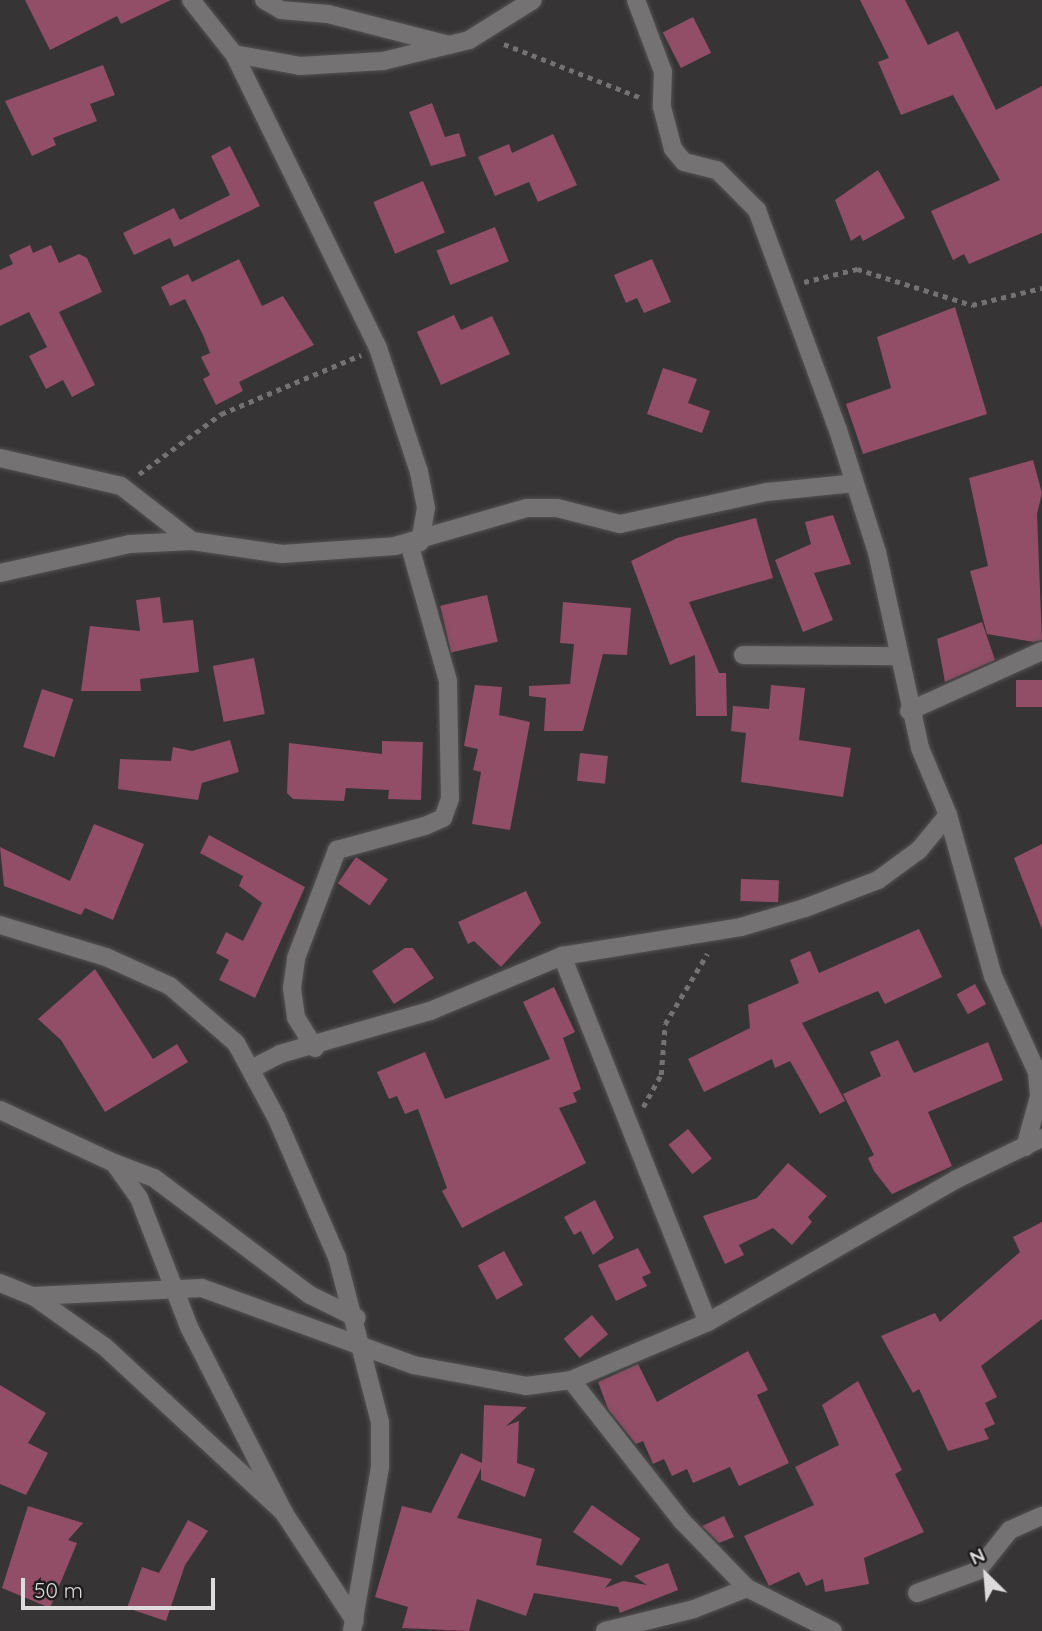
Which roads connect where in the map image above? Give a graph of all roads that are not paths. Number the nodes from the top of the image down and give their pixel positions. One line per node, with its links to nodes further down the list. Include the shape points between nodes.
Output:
1 (191, 0): 6 (street)
2 (264, 0): 5 (street, via 281,10 328,14)
3 (533, 0): 5 (street, via 479,36)
4 (636, 0): 8 (street, via 663,72 662,107 673,149 684,162 717,170 757,210)
5 (452, 46): 6 (street, via 383,61 300,66)
6 (234, 54): 10 (street, via 378,348 419,472 426,508)
7 (0, 458): 9 (street, via 121,486)
8 (855, 483): 10 (street, via 767,492 620,524 557,508 527,508); 14 (street)
9 (192, 541): 10 (street, via 282,554); 11 (street, via 72,552)
10 (415, 542): 19 (street, via 449,681 450,799 443,818 337,850 296,958 292,988 296,1017)
11 (0, 573)
12 (1042, 651): 15 (street)
13 (743, 654): 14 (street)
14 (898, 656): 15 (street)
15 (909, 710): 16 (street)
16 (948, 815): 18 (street, via 919,850 878,880 805,908 724,929); 23 (street, via 993,976 1037,1072 1039,1097)
17 (0, 925): 20 (street, via 106,957 170,986 236,1043)
18 (562, 956): 19 (street, via 430,1011); 29 (street)
19 (315, 1048): 20 (street, via 280,1054)
20 (251, 1069): 28 (street, via 303,1175)
21 (0, 1110): 24 (street)
22 (1042, 1138): 23 (street)
23 (1026, 1147): 29 (street)
24 (114, 1163): 26 (street, via 155,1229); 28 (street, via 154,1178 310,1295)
25 (0, 1283): 27 (street)
26 (174, 1289): 27 (street); 30 (street, via 228,1294); 32 (street)
27 (33, 1296): 32 (street, via 105,1347)
28 (357, 1318): 30 (street)
29 (708, 1322): 31 (street)
30 (362, 1349): 31 (street, via 526,1386); 36 (street, via 380,1422 380,1467)
31 (570, 1380): 34 (street, via 681,1520)
32 (284, 1513): 36 (street)
33 (1042, 1516): 35 (street, via 1010,1530 977,1571)
34 (747, 1588): 37 (street, via 695,1609); 38 (street)
35 (917, 1593)
36 (354, 1626)
37 (605, 1631)
38 (833, 1631)

